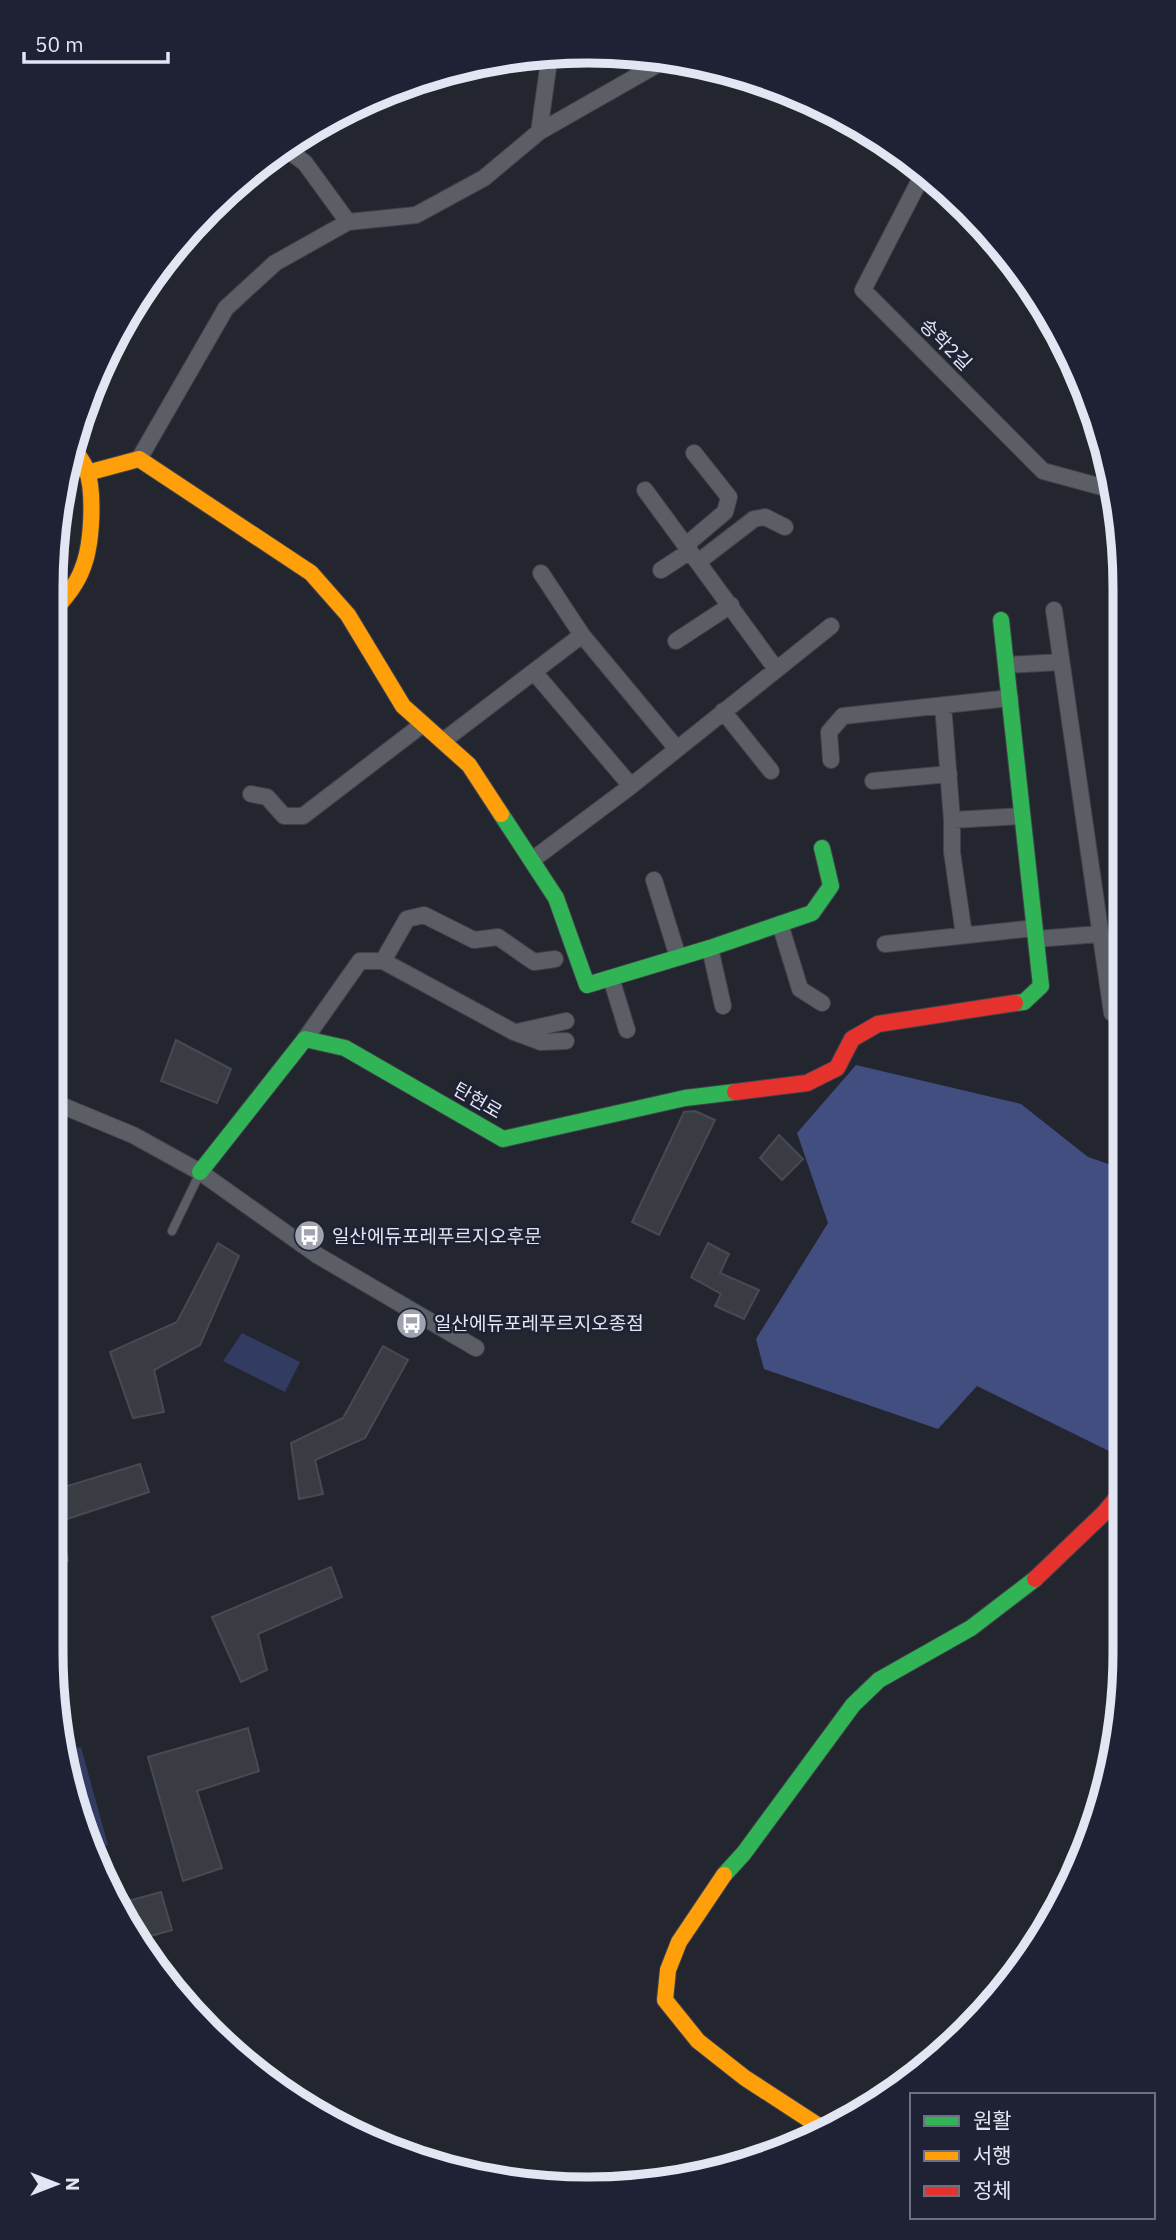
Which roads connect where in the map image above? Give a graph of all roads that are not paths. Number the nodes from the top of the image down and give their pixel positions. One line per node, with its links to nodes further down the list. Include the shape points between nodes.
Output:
1 (549, 64): 3 (street)
2 (653, 67): 3 (street)
3 (539, 132): 6 (street, via 484,178 416,215)
4 (292, 154): 6 (street, via 305,163)
5 (919, 181): 11 (street, 송학2길, via 863,290 1043,471)
6 (348, 222): 9 (street, via 275,262 226,308)
7 (694, 453): 14 (street, via 729,497 725,512)
8 (80, 456): 10 (street)
9 (139, 458): 10 (street); 31 (street, via 311,573 348,615 403,706)
10 (87, 473): 17 (street, via 86,559)
11 (1103, 487)
12 (645, 490): 14 (street)
13 (785, 527): 14 (street, via 765,517 754,519)
14 (691, 553): 15 (street); 18 (street)
15 (661, 570)
16 (541, 573): 22 (street)
17 (63, 600)
18 (731, 606): 23 (street); 26 (street)
19 (1054, 610): 24 (street)
20 (1001, 620): 25 (street)
21 (831, 626): 26 (street)
22 (582, 635): 27 (street); 33 (street)
23 (676, 641)
24 (1061, 662): 25 (street); 47 (street)
25 (1006, 665): 28 (street)
26 (776, 669): 30 (street)
27 (534, 672): 32 (street); 38 (street)
28 (1010, 698): 29 (street); 41 (street)
29 (943, 705): 34 (street, via 843,716 829,732); 36 (street)
30 (723, 711): 33 (street); 35 (street)
31 (423, 724): 32 (street); 39 (street, via 303,816 284,816 267,797)
32 (443, 741): 43 (street, via 469,765)
33 (677, 749): 38 (street)
34 (831, 760)
35 (771, 771)
36 (949, 774): 37 (street); 40 (street)
37 (873, 781)
38 (631, 786): 43 (street)
39 (251, 794)
40 (952, 815): 41 (street, via 952,820); 48 (street, via 952,852)
41 (1023, 816): 46 (street)
42 (822, 848): 45 (street, via 831,886 812,913)
43 (532, 860): 54 (street, via 556,898 587,985)
44 (654, 880): 51 (street)
45 (780, 924): 50 (street); 55 (street, via 800,989)
46 (1035, 933): 47 (street); 48 (street); 61 (street, 탄현로, via 1041,986 1024,1002 878,1024 852,1039 837,1068 807,1083 685,1098 503,1139 345,1048)
47 (1099, 934): 57 (street)
48 (964, 935): 49 (street)
49 (885, 944)
50 (710, 948): 51 (street); 56 (street)
51 (678, 957): 54 (street)
52 (555, 959): 53 (street, via 534,962 498,937 474,940 424,915 407,919)
53 (383, 961): 60 (street); 61 (street, via 360,961)
54 (611, 978): 59 (street)
55 (822, 1003)
56 (723, 1006)
57 (1113, 1014)
58 (566, 1021): 60 (street)
59 (627, 1030)
60 (514, 1032): 62 (street, via 541,1042)
61 (305, 1039): 64 (street)
62 (566, 1041)
63 (63, 1106): 64 (street, via 133,1135)
64 (200, 1172): 65 (lane); 66 (street, via 317,1255)
65 (172, 1231)
66 (476, 1348)
67 (1113, 1502): 68 (street, via 1042,1573 971,1628 878,1680 853,1704 719,1881 679,1942 668,1970 665,2000 698,2041)
68 (817, 2124)

